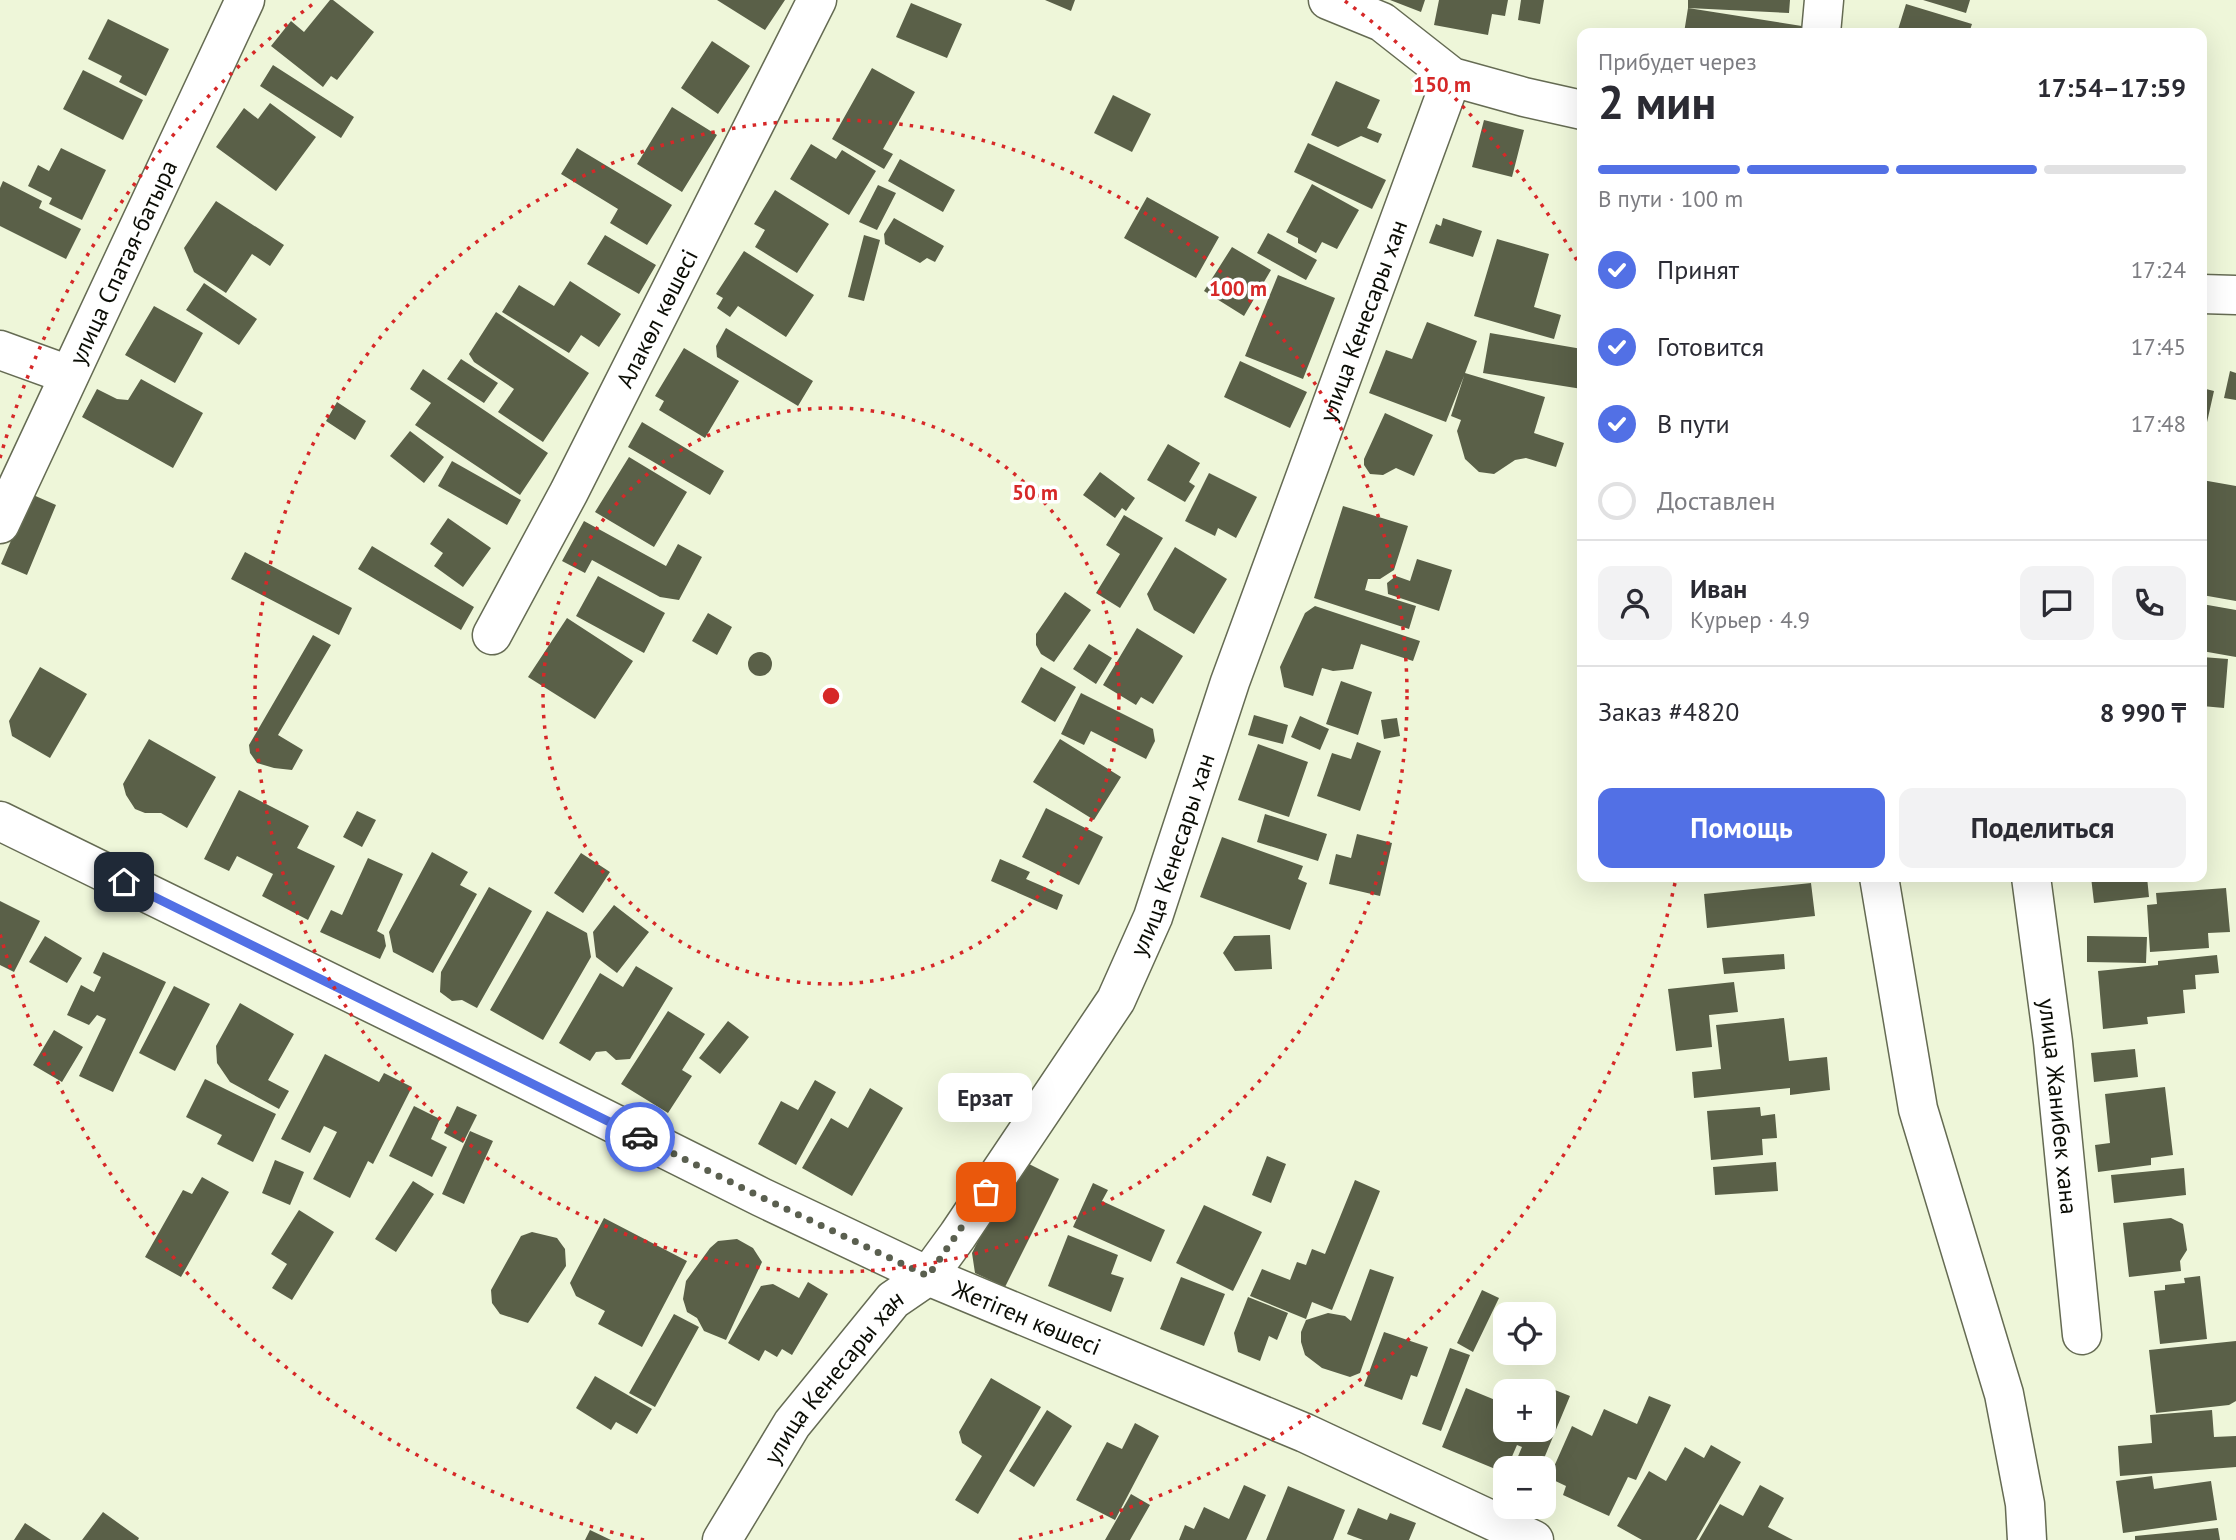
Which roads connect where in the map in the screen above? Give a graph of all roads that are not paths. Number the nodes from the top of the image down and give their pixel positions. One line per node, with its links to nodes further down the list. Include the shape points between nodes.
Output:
1 (245, 0): 11 (street, улица Спатая-батыра)
2 (817, 0): 13 (street, Алакөл көшесі)
3 (1328, 0): 6 (street, via 1382,22)
4 (1824, 0): 5 (street)
5 (1821, 28)
6 (1452, 77): 7 (street); 17 (street, улица Кенесары хан, via 1230,682 1153,917 1116,1000)
7 (1577, 109)
8 (2207, 294): 9 (street)
9 (2236, 295)
10 (0, 350): 11 (street)
11 (69, 375): 12 (street, улица Спатая-батыра)
12 (0, 524)
13 (492, 635)
14 (0, 821): 17 (street, Жетіген көшесі)
15 (1880, 882): 21 (street, via 1918,1109 2004,1394 2025,1504)
16 (2032, 882): 18 (street, улица Жанибек хана, via 2053,1042)
17 (928, 1276): 19 (street, улица Кенесары хан, via 893,1300 792,1424); 20 (street, Жетіген көшесі, via 1305,1433)
18 (2082, 1335)
19 (722, 1540)
20 (1534, 1540)
21 (2026, 1540)

